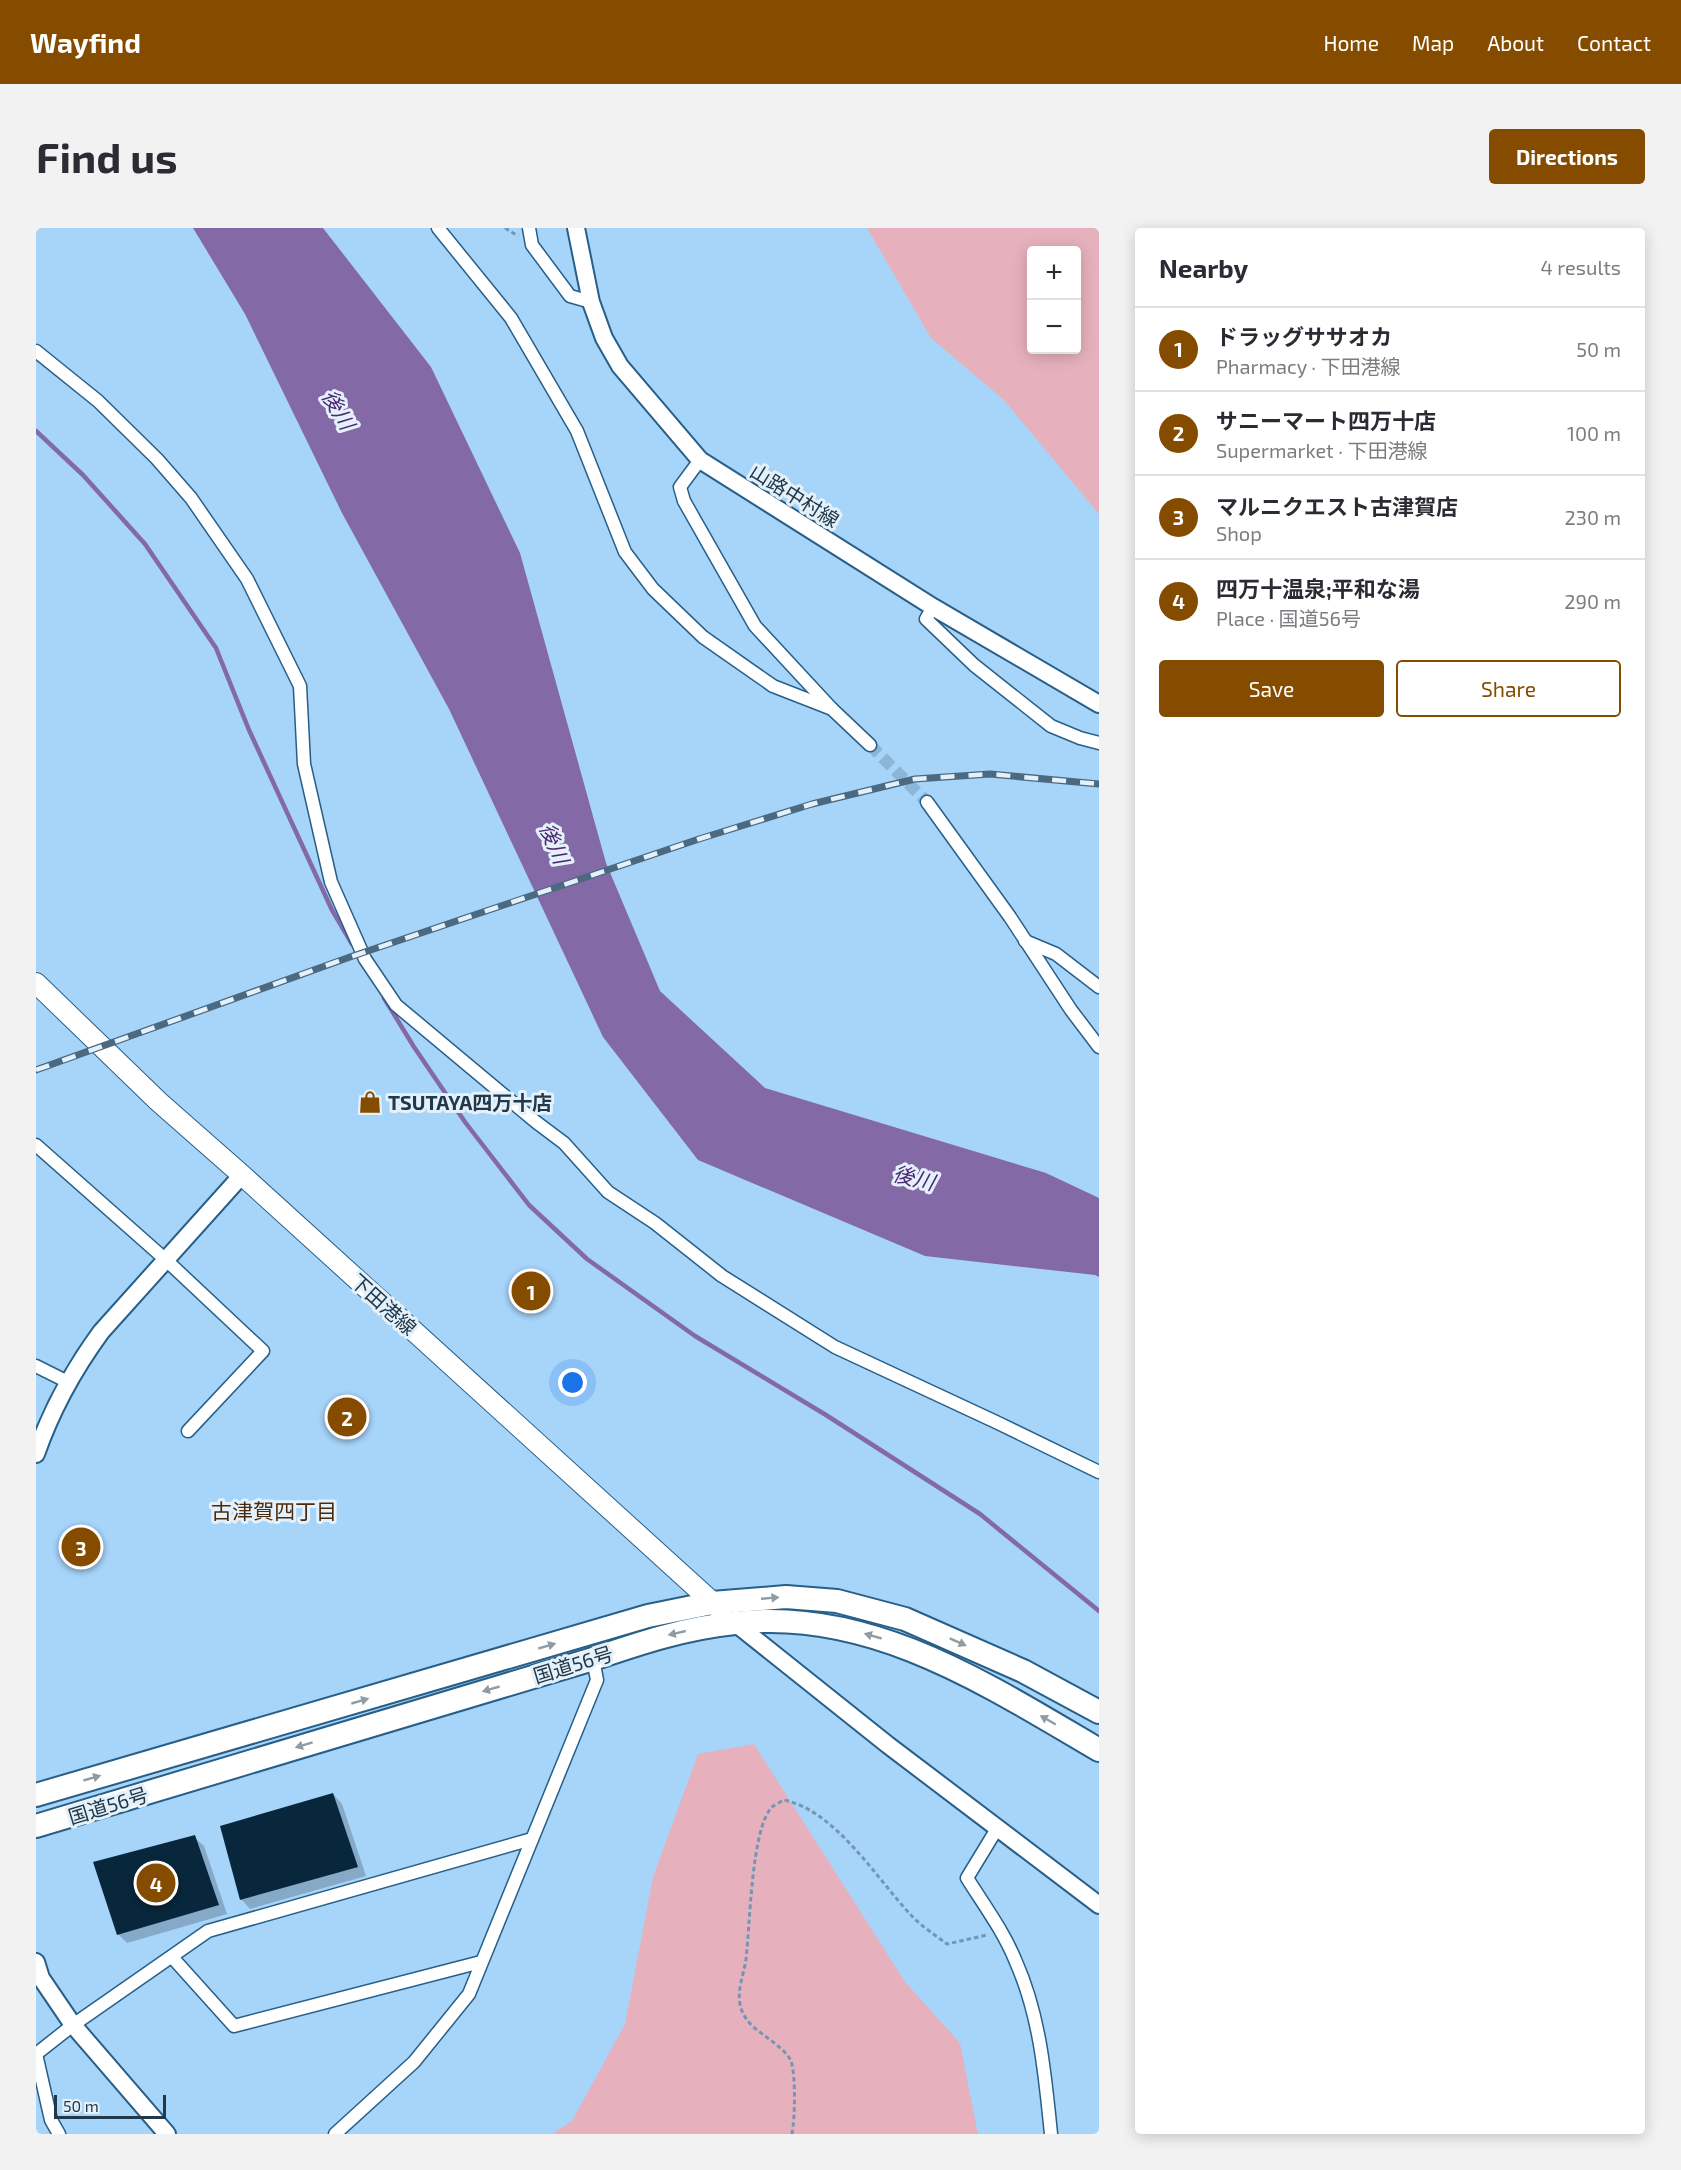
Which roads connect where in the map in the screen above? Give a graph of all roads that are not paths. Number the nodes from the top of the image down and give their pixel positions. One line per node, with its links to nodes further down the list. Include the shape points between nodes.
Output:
1 (438, 228): 9 (street, via 511,318 577,431 625,552 653,589 703,637 773,686)
2 (529, 228): 4 (street, via 532,245 570,296)
3 (576, 228): 4 (street, 山路中村線)
4 (591, 302): 6 (street, 山路中村線, via 604,338 620,366)
5 (36, 351): 24 (street, via 98,401 158,459 191,498 247,579 300,686 304,764 331,882 365,959 396,1005 564,1143 608,1192 722,1276 835,1347)
6 (700, 460): 7 (street, 山路中村線); 9 (street, via 680,487 684,501 754,626)
7 (933, 607): 8 (street, 山路中村線); 10 (street, via 927,619 974,666 1051,726)
8 (1099, 704)
9 (832, 709): 11 (street)
10 (1099, 743)
11 (870, 745)
12 (927, 802): 13 (street)
13 (1025, 941): 15 (street, via 1056,954); 16 (street)
14 (36, 983): 18 (main road, 下田港線, via 159,1102)
15 (1099, 987)
16 (1099, 1047)
17 (36, 1145): 19 (street)
18 (242, 1175): 19 (street); 25 (main road, 下田港線)
19 (166, 1260): 21 (street, via 100,1332); 22 (street, via 263,1351)
20 (36, 1366): 21 (street)
21 (68, 1382): 23 (street)
22 (188, 1431)
23 (36, 1454)
24 (1099, 1472)
25 (712, 1603): 26 (main road, 下田港線); 28 (highway, 国道56号, one-way to 28, via 786,1597 837,1601 905,1619 1023,1671); 30 (highway, 国道56号, one-way to 25, via 648,1616)
26 (735, 1623): 27 (highway, 国道56号, one-way to 27, via 654,1638); 29 (highway, 国道56号, one-way to 26, via 980,1680 881,1638 826,1625); 32 (street)
27 (593, 1659): 31 (highway, 国道56号, one-way to 31); 33 (street, via 597,1680)
28 (1099, 1712)
29 (1099, 1750)
30 (36, 1795)
31 (36, 1826)
32 (998, 1827): 34 (street); 43 (street, via 967,1878 1016,1961 1034,2010)
33 (532, 1839): 35 (street, via 208,1931); 37 (street)
34 (1099, 1905)
35 (172, 1957): 37 (street, via 234,2026); 38 (street)
36 (36, 1962): 38 (street)
37 (481, 1962): 42 (street, via 469,1995 414,2062)
38 (73, 2025): 39 (street); 41 (street)
39 (36, 2054): 40 (street, via 51,2120)
40 (59, 2134)
41 (167, 2134)
42 (335, 2134)
43 (1051, 2134)

